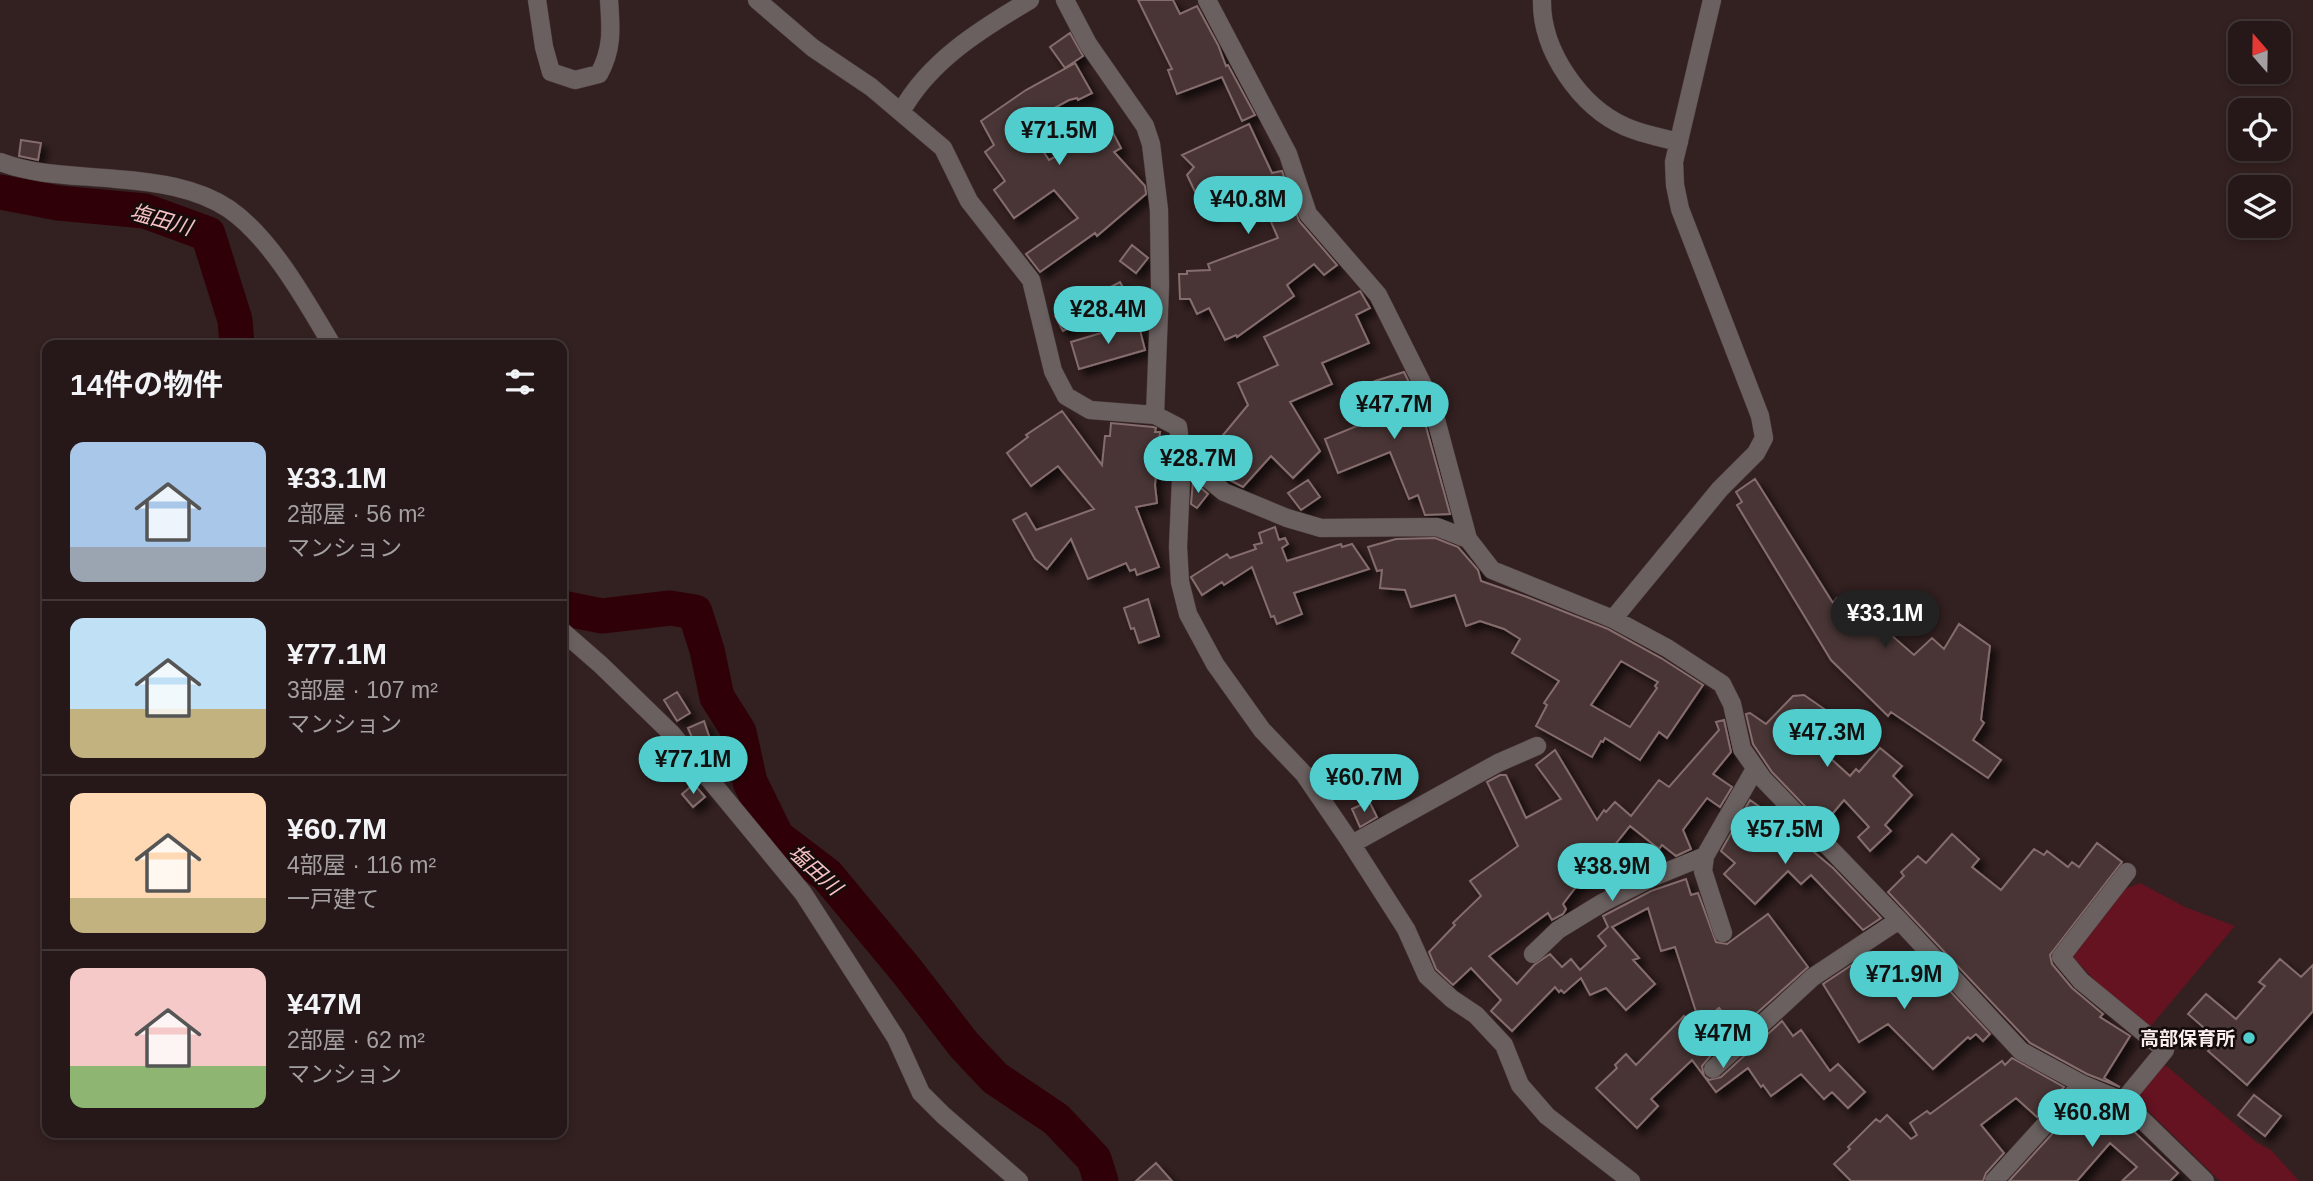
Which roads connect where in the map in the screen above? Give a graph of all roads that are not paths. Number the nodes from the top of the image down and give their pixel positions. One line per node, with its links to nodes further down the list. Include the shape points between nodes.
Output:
1 (537, 0): 2 (street, via 551,72 575,80 599,74 609,56)
2 (609, 0)
3 (757, 0): 9 (street, via 813,48)
4 (1030, 0): 9 (street, via 986,25 932,68)
5 (1207, 0): 15 (street, via 1289,154 1307,214 1378,295 1431,401)
6 (1542, 0): 10 (street, via 1552,50 1587,100 1623,126)
7 (1712, 0): 10 (street)
8 (1071, 2): 13 (street, via 1088,44 1145,126 1151,144 1160,273)
9 (901, 112): 13 (street, via 943,148 969,201 1031,280 1053,371 1066,396 1090,410)
10 (1679, 142): 16 (street, via 1674,162 1680,209 1760,416 1764,438)
11 (0, 162): 12 (street, via 23,170 160,183 229,209 268,245)
12 (329, 340)
13 (1155, 415): 14 (street, via 1178,428)
14 (1182, 457): 15 (street, via 1224,492 1321,528 1437,527); 20 (street, via 1179,570 1188,614 1215,664 1262,730 1304,774)
15 (1468, 539): 16 (street, via 1492,570)
16 (1613, 619): 19 (street, via 1722,684 1742,749)
17 (567, 635): 29 (street, via 672,734 803,894 896,1038 921,1093)
18 (1537, 746): 20 (street)
19 (1755, 768): 21 (street); 23 (street)
20 (1352, 844): 30 (street, via 1406,929 1427,976 1476,1015 1504,1045 1520,1085 1547,1116)
21 (1704, 856): 24 (street, via 1703,872); 25 (street, via 1602,904 1558,930)
22 (2127, 872): 28 (street, via 2061,957 2081,981 2165,1050)
23 (1899, 920): 26 (street, via 1813,977); 27 (street, via 2021,1051)
24 (1723, 933)
25 (1532, 954)
26 (1713, 1069)
27 (2081, 1084): 28 (street); 31 (street)
28 (2123, 1101): 32 (street)
29 (1019, 1181)
30 (1631, 1181)
31 (1994, 1181)
32 (2205, 1181)

